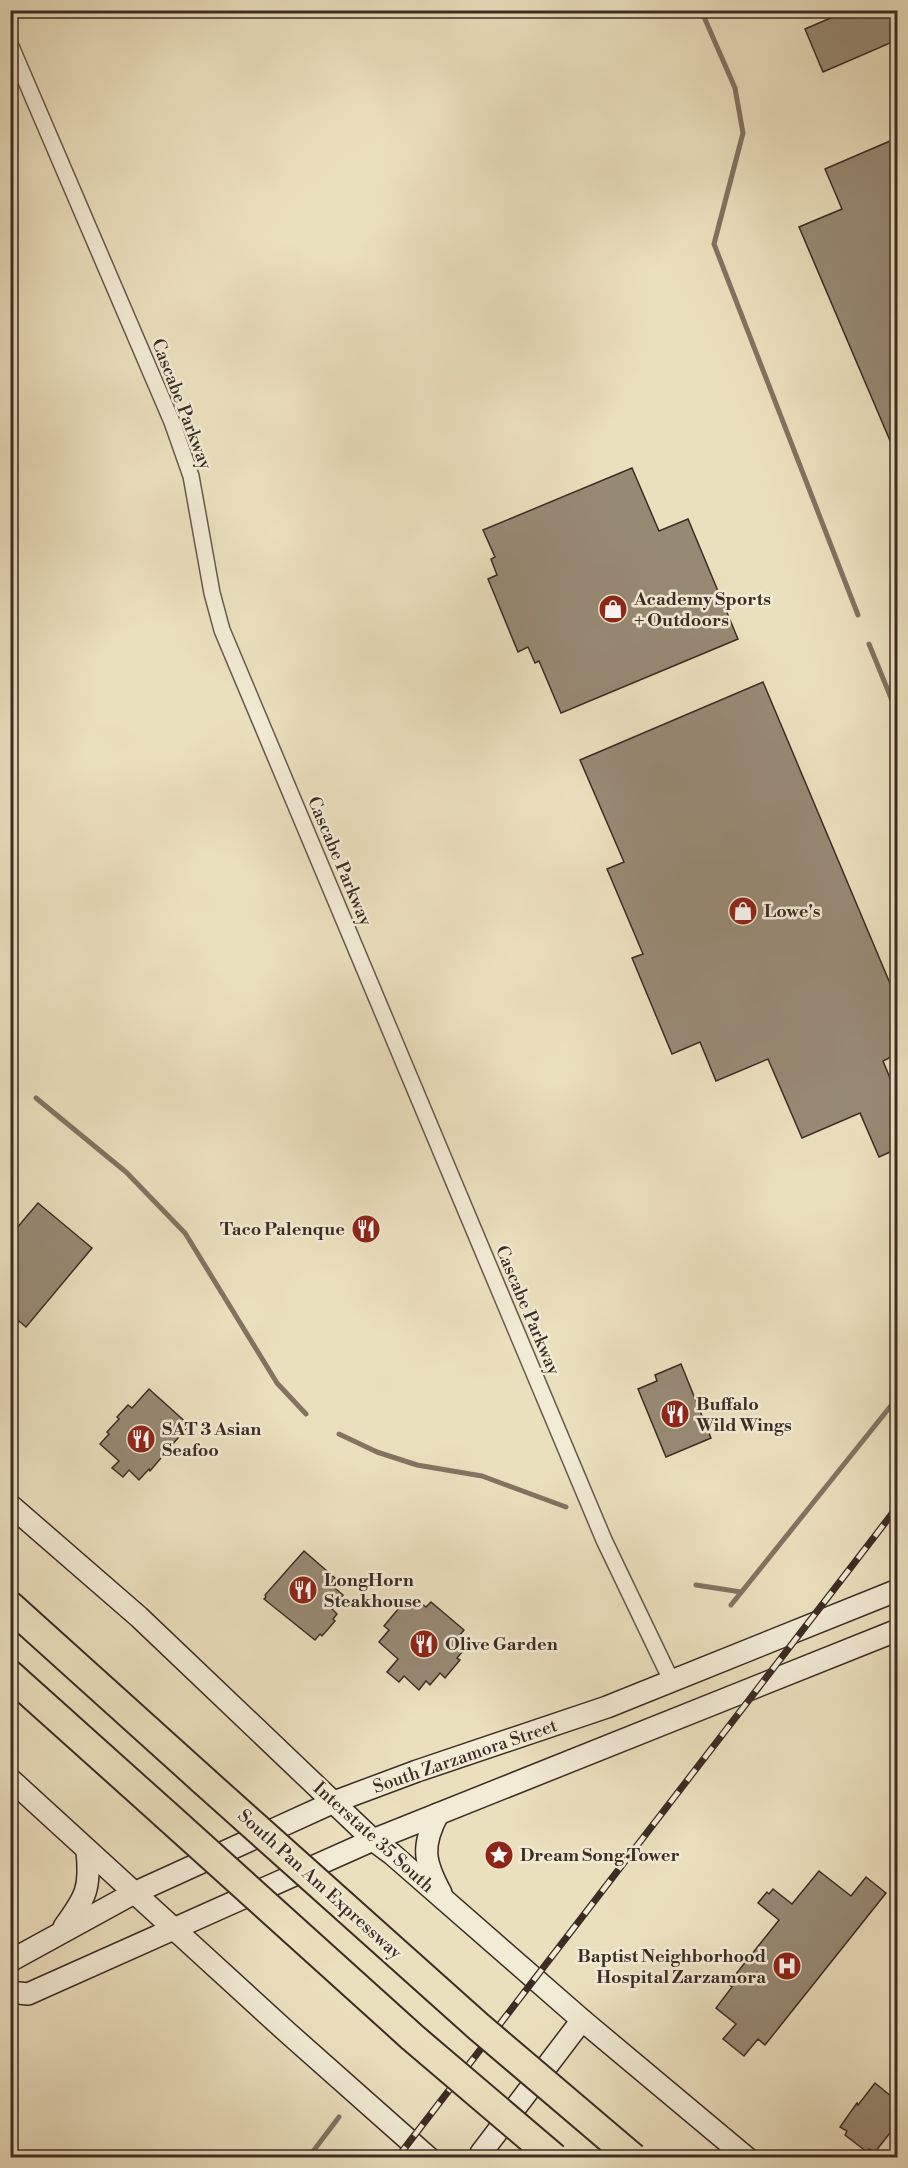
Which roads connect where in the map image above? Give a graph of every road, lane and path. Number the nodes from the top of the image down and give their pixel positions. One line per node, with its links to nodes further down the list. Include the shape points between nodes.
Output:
1 (10, 44): 7 (street, Cascabe Parkway, via 172,422 190,476 222,630 604,1540)
2 (10, 1505): 9 (main road, Interstate 35 South, via 139,1617)
3 (897, 1590): 7 (main road, South Zarzamora Street)
4 (10, 1606): 24 (highway, South Pan Am Expressway, bridge, via 478,2027)
5 (897, 1630): 10 (main road)
6 (10, 1675): 23 (highway, bridge, via 421,2045)
7 (672, 1682): 9 (main road, South Zarzamora Street)
8 (10, 1779): 12 (main road)
9 (334, 1802): 11 (main road, Interstate 35 South); 13 (main road, South Zarzamora Street)
10 (438, 1814): 11 (main road); 14 (main road, via 427,1834 426,1853 432,1877)
11 (373, 1840): 14 (main road, Interstate 35 South); 15 (main road)
12 (87, 1851): 13 (main road); 16 (main road, via 90,1875 83,1901)
13 (134, 1893): 15 (main road); 16 (main road, South Zarzamora Street)
14 (448, 1904): 19 (main road, Interstate 35 South)
15 (172, 1928): 18 (main road, via 28,1994); 21 (main road)
16 (60, 1932): 17 (main road, South Zarzamora Street)
17 (10, 1961)
18 (10, 1992)
19 (582, 2020): 20 (main road, Interstate 35 South); 22 (main road)
20 (719, 2134): 25 (main road); 26 (main road, Interstate 35 South)
21 (429, 2157)
22 (480, 2157)
23 (554, 2157)
24 (633, 2157)
25 (729, 2157)
26 (747, 2157)

